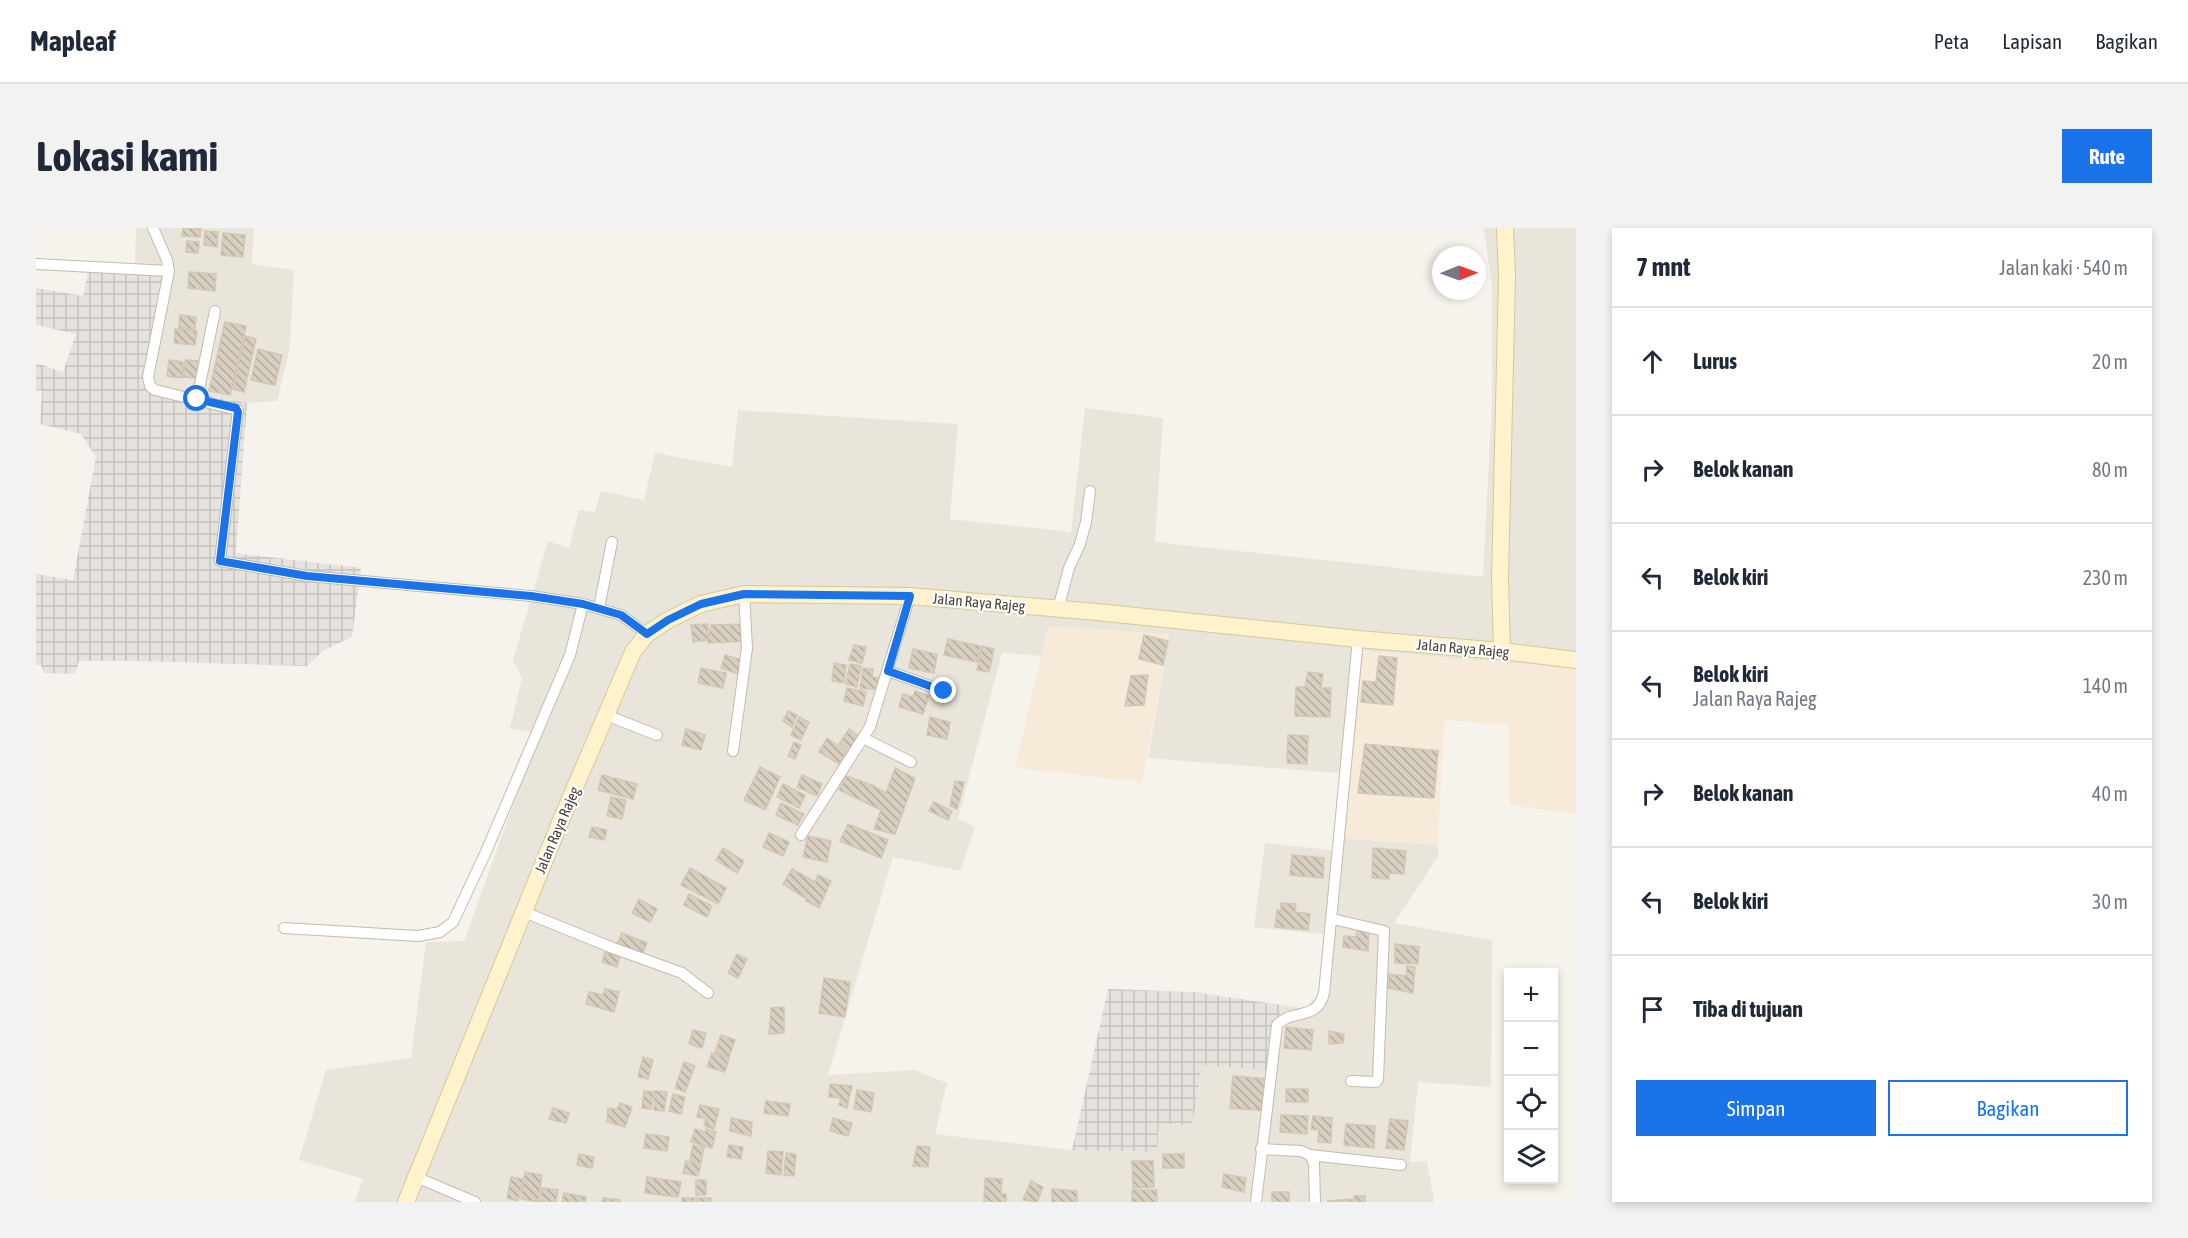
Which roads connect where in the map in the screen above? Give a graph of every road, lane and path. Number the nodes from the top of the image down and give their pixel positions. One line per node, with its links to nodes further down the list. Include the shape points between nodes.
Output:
1 (153, 228): 4 (street)
2 (1505, 228): 16 (main road)
3 (36, 264): 4 (street)
4 (169, 271): 6 (street, via 148,382 155,390)
5 (215, 311): 6 (street)
6 (197, 399): 11 (street, via 236,408 238,412 220,561 307,576)
7 (1090, 491): 13 (street, via 1086,522)
8 (612, 542): 12 (street)
9 (744, 594): 10 (main road, Jalan Raya Rajeg); 14 (main road, Jalan Raya Rajeg, via 701,604); 23 (street, via 747,648)
10 (910, 596): 13 (main road, Jalan Raya Rajeg); 18 (street)
11 (583, 604): 12 (street); 28 (street, via 570,655 453,922 440,932 418,936)
12 (599, 608): 14 (street, via 621,615)
13 (1058, 609): 15 (main road, Jalan Raya Rajeg)
14 (647, 634): 20 (main road, Jalan Raya Rajeg, via 633,652)
15 (1358, 639): 16 (main road, Jalan Raya Rajeg); 27 (street)
16 (1502, 651): 17 (main road, Jalan Raya Rajeg)
17 (1576, 660)
18 (888, 671): 19 (street); 22 (street)
19 (944, 691)
20 (606, 715): 21 (street); 26 (main road, Jalan Raya Rajeg)
21 (657, 735)
22 (863, 738): 24 (street); 25 (street)
23 (733, 751)
24 (911, 762)
25 (801, 835)
26 (524, 912): 29 (street, via 682,973); 34 (main road, Jalan Raya Rajeg)
27 (1333, 919): 30 (street, via 1384,931 1378,1079); 31 (street, via 1322,1004 1277,1025)
28 (284, 928)
29 (708, 993)
30 (1351, 1081)
31 (1261, 1149): 32 (street); 37 (street)
32 (1310, 1155): 33 (street); 38 (street, via 1314,1163)
33 (1401, 1165)
34 (416, 1177): 35 (main road, Jalan Raya Rajeg); 36 (street)
35 (406, 1202)
36 (475, 1202)
37 (1256, 1202)
38 (1315, 1202)

